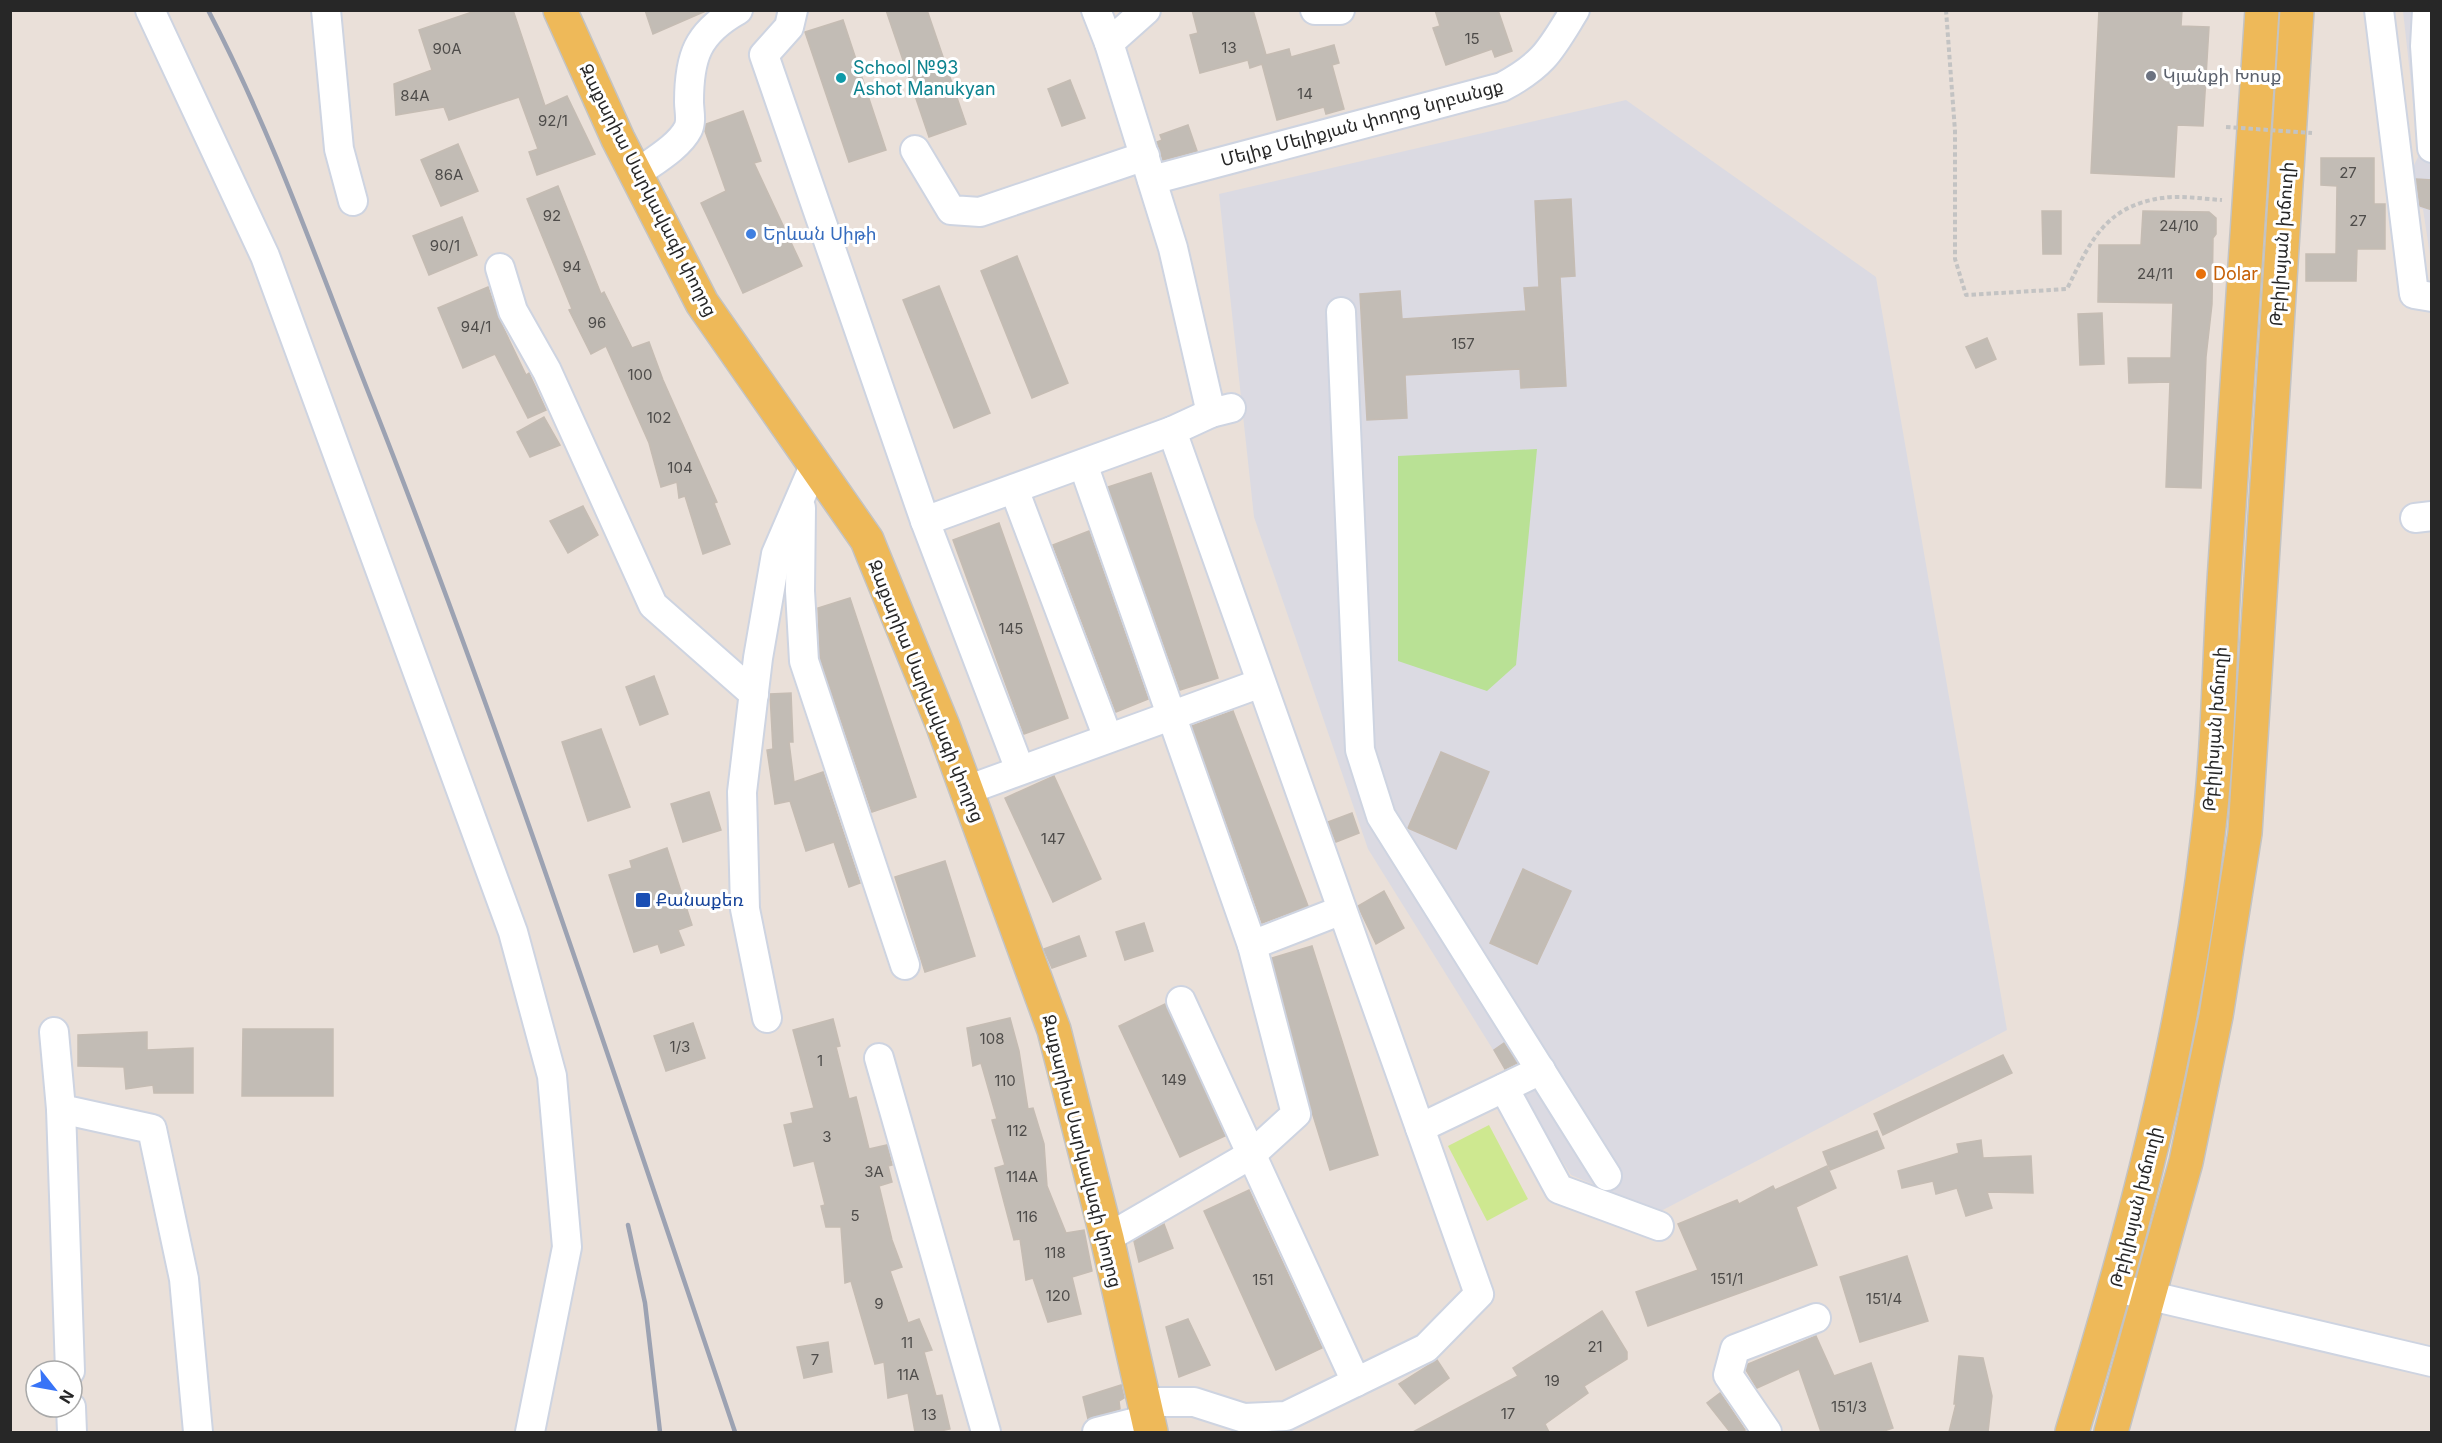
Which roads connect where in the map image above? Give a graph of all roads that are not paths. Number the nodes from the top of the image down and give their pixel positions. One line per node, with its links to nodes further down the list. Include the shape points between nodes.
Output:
1 (150, 10): 59 (street, via 265,256 513,932 552,1076 567,1248)
2 (326, 10): 20 (street, via 339,149)
3 (560, 10): 19 (main road, Զաքարիա Սարկավագի փողոց)
4 (738, 10): 19 (street, via 720,20 692,58 690,125 684,136)
5 (793, 10): 29 (street, via 789,27 764,55)
6 (1096, 10): 15 (street)
7 (1146, 10): 15 (street)
8 (1315, 10): 9 (street)
9 (1340, 10)
10 (1575, 10): 18 (street, Մելիք Մելիքյան փողոց նրբանցք, via 1545,58 1502,87)
11 (2262, 10): 51 (main road, Թբիլիսյան խճուղի, via 2209,833 2179,1018)
12 (2297, 10): 52 (main road, Թբիլիսյան խճուղի, via 2245,833 2216,1016 2186,1162)
13 (2379, 10): 22 (street, via 2414,294)
14 (2427, 10): 16 (street, via 2425,46)
15 (1109, 43): 18 (street)
16 (2432, 148)
17 (915, 150): 18 (street, Մելիք Մելիքյան փողոց նրբանցք, via 951,210 980,212)
18 (1149, 168): 24 (street, via 1221,411)
19 (636, 174): 26 (main road, Զաքարիա Սարկավագի փողոց, via 702,303)
20 (353, 201)
21 (500, 268): 31 (street, via 513,312 547,371 653,605)
22 (2432, 297)
23 (1341, 312): 43 (street, via 1360,750 1381,816)
24 (1172, 431): 25 (street); 30 (street)
25 (1083, 464): 27 (street); 32 (street)
26 (814, 466): 28 (street); 35 (main road, Զաքարիա Սարկավագի փողոց, via 867,540)
27 (1014, 489): 29 (street); 33 (street)
28 (801, 497): 31 (street, via 776,554); 38 (street, via 804,661)
29 (926, 521): 34 (street)
30 (1261, 683): 32 (street); 36 (street)
31 (754, 694): 40 (street, via 742,792 745,909)
32 (1172, 715): 33 (street); 37 (street)
33 (1108, 738): 34 (street)
34 (1020, 770): 35 (street)
35 (967, 790): 50 (main road, Զաքարիա Սարկավագի փողոց, via 1054,1030)
36 (1342, 910): 37 (street); 46 (street)
37 (1252, 945): 47 (street, via 1296,1114)
38 (905, 965)
39 (1181, 1001): 47 (street)
40 (767, 1018)
41 (54, 1032): 45 (street)
42 (879, 1058): 60 (street)
43 (1541, 1070): 44 (street); 48 (street)
44 (1504, 1088): 46 (street); 49 (street, via 1559,1189)
45 (61, 1109): 54 (street); 58 (street, via 152,1129 184,1279)
46 (1420, 1128): 56 (street, via 1479,1294 1426,1348)
47 (1252, 1154): 50 (street); 56 (street)
48 (1607, 1176)
49 (1659, 1226)
50 (1107, 1238): 57 (main road, Զաքարիա Սարկավագի փողոց)
51 (2117, 1288): 52 (street); 63 (main road, Թբիլիսյան խճուղի)
52 (2150, 1296): 55 (street); 64 (main road, Թբիլիսյան խճուղի)
53 (1816, 1318): 62 (street, via 1735,1349 1728,1375)
54 (70, 1359)
55 (2432, 1362)
56 (1356, 1382): 57 (street, via 1286,1416 1244,1418 1194,1402)
57 (1148, 1418): 61 (street)
58 (198, 1432)
59 (530, 1432)
60 (986, 1432)
61 (1097, 1432)
62 (1767, 1432)
63 (2072, 1432)
64 (2111, 1432)

